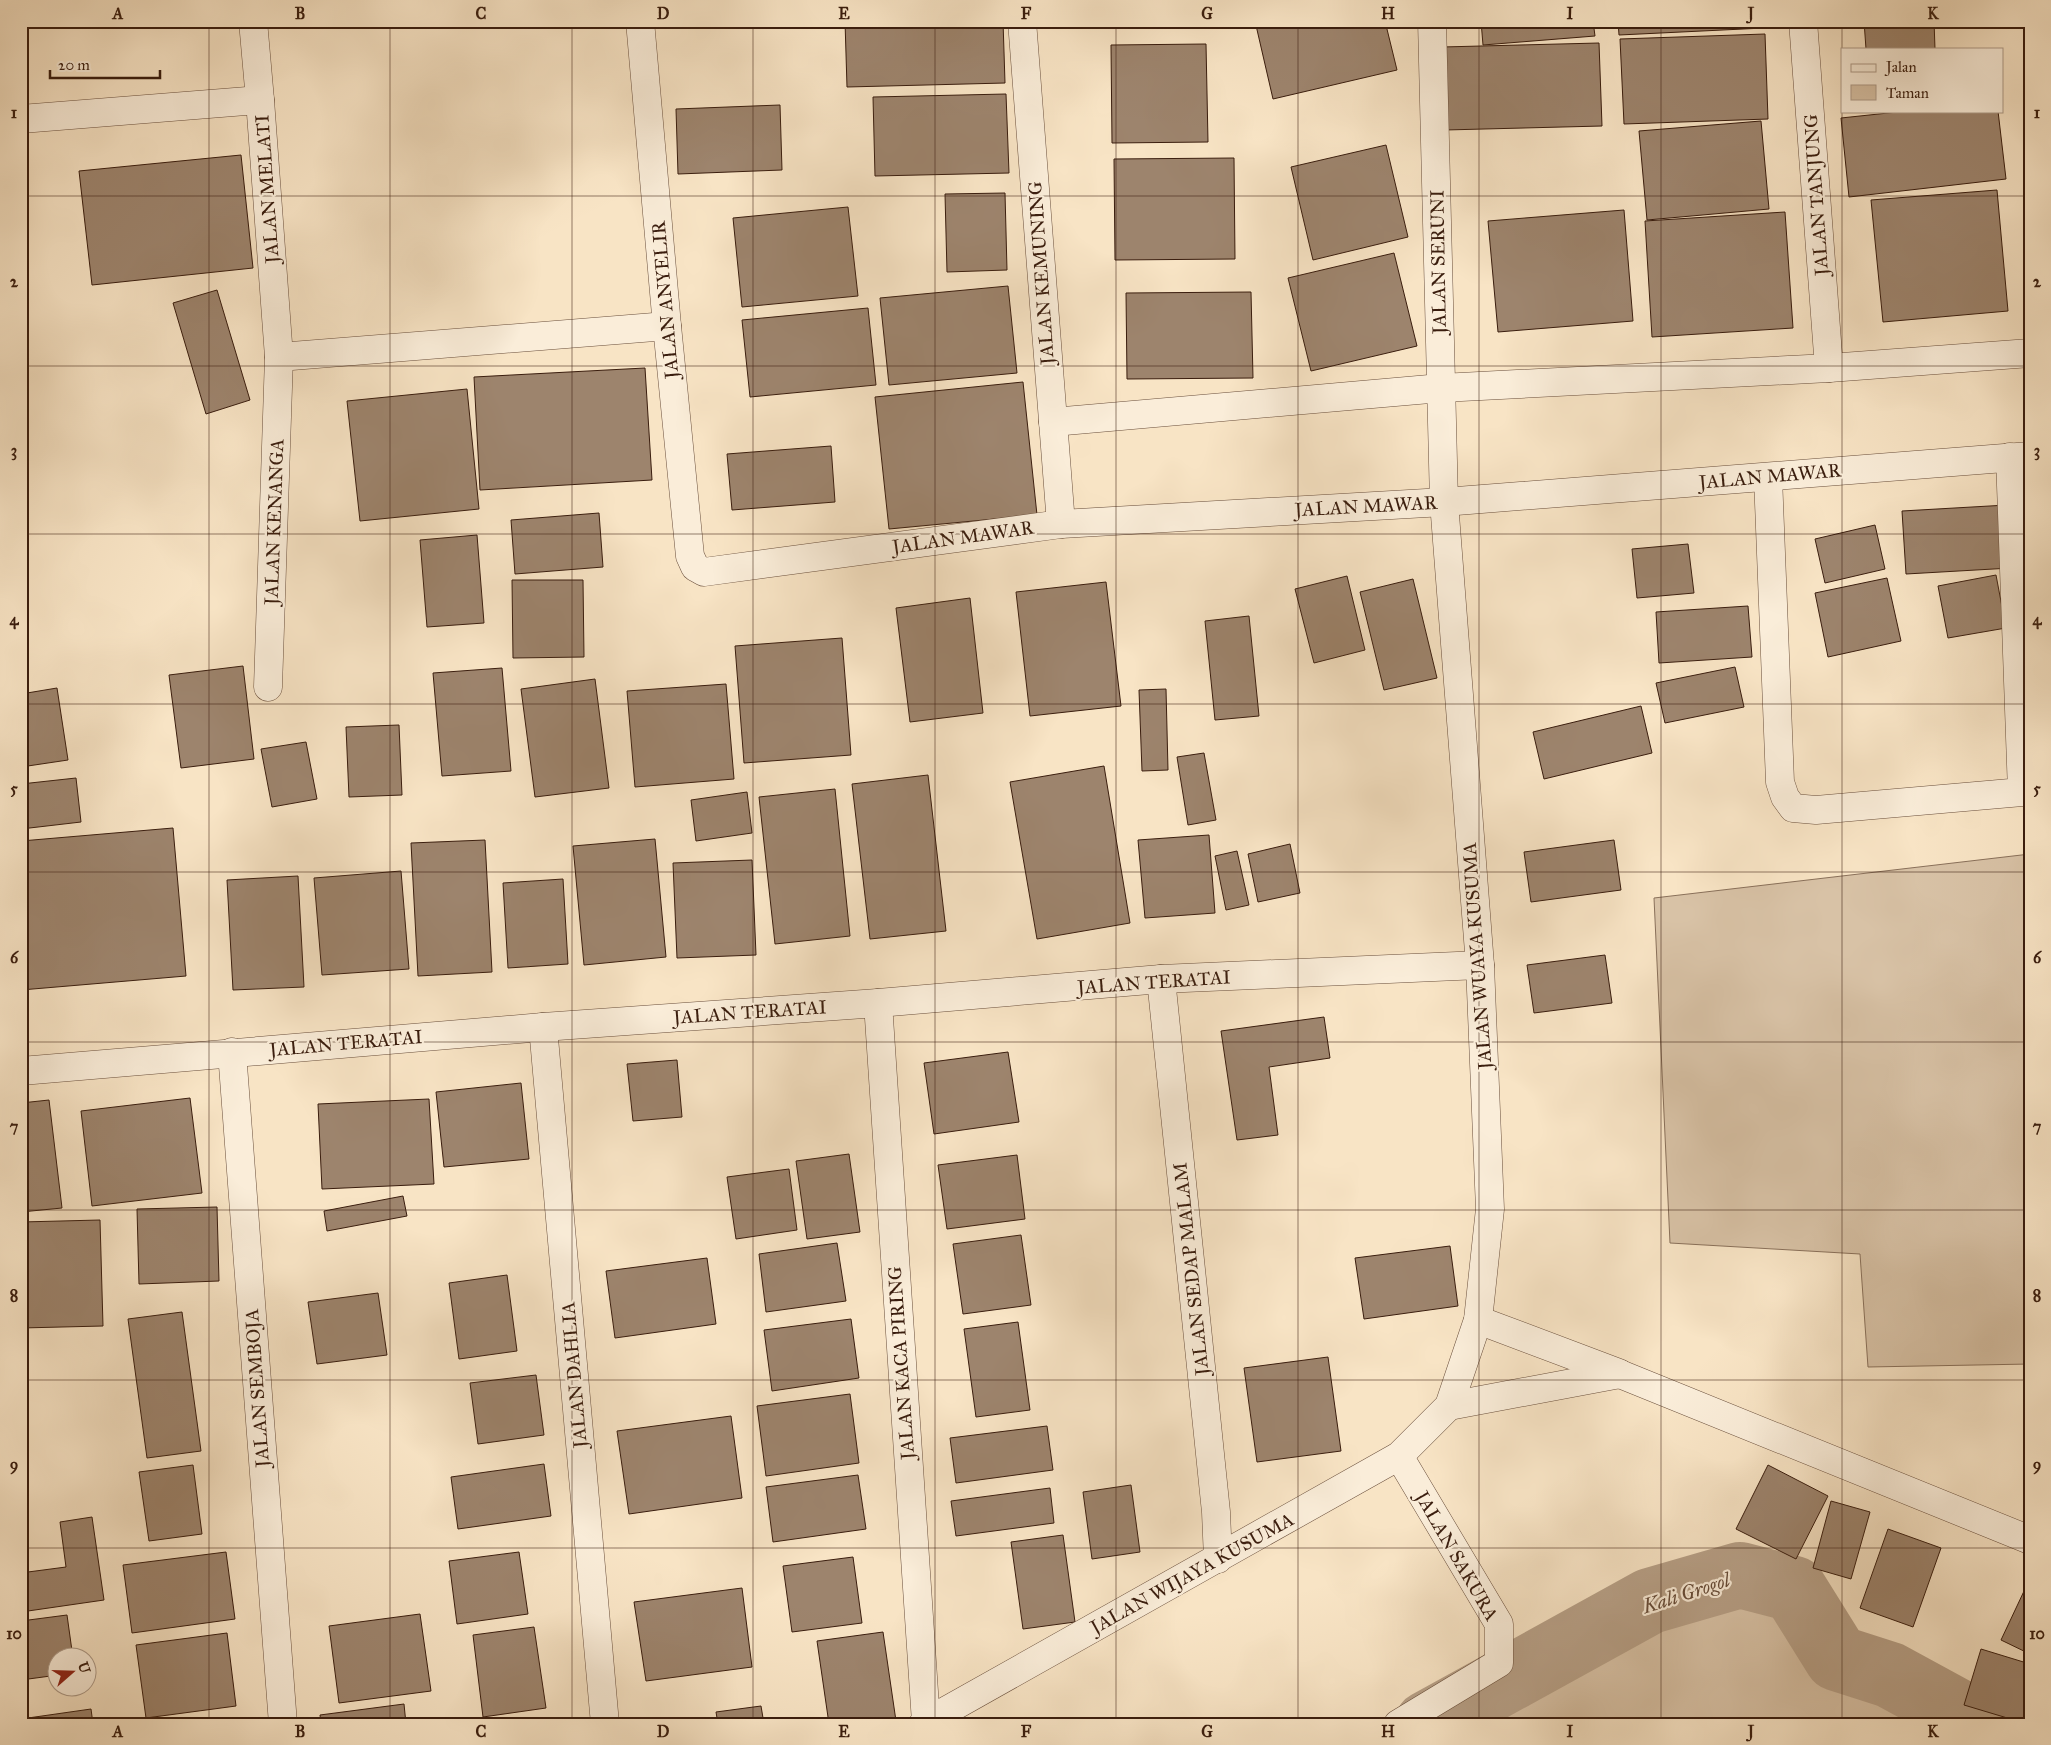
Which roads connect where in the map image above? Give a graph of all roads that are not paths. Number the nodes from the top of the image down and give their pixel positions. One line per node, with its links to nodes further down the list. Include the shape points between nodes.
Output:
1 (253, 21): 6 (street, JALAN MELATI)
2 (640, 21): 8 (street, JALAN ANYELIR)
3 (1022, 21): 13 (street, JALAN KEMUNING)
4 (1432, 21): 12 (street, JALAN SERUNI)
5 (1803, 21): 11 (street, JALAN TANJUNG)
6 (260, 100): 7 (street); 10 (street, JALAN MELATI)
7 (21, 119)
8 (666, 326): 10 (street); 18 (street, JALAN ANYELIR, via 690,556 695,566)
9 (2030, 353): 11 (street)
10 (279, 357): 19 (street, JALAN KENANGA)
11 (1829, 368): 12 (street)
12 (1441, 388): 13 (street); 16 (street, JALAN SERUNI)
13 (1053, 422): 17 (street, JALAN KEMUNING)
14 (2020, 456): 15 (street, JALAN MAWAR); 15 (street, via 2022,792 1816,810 1793,808 1780,782)
15 (1768, 477): 16 (street, JALAN MAWAR)
16 (1444, 502): 17 (street, JALAN MAWAR); 20 (street, JALAN WUAYA KUSUMA)
17 (1061, 524): 18 (street, JALAN MAWAR)
18 (704, 572)
19 (268, 687)
20 (1480, 966): 21 (street, JALAN TERATAI); 26 (street, JALAN WUAYA KUSUMA, via 1490,1209)
21 (1160, 979): 22 (street, JALAN TERATAI); 31 (street, JALAN SEDAP MALAM, via 1216,1512)
22 (878, 1003): 23 (street, JALAN TERATAI); 32 (street, JALAN KACA PIRING)
23 (543, 1027): 24 (street, JALAN TERATAI); 34 (street, JALAN DAHLIA)
24 (232, 1052): 25 (street, JALAN TERATAI); 33 (street, JALAN SEMBOJA)
25 (21, 1071)
26 (1478, 1320): 27 (street); 28 (street, JALAN WUAYA KUSUMA)
27 (1620, 1374): 28 (street); 30 (street)
28 (1449, 1406): 29 (street, JALAN WIJAYA KUSUMA)
29 (1399, 1456): 31 (street, JALAN WIJAYA KUSUMA); 35 (street, JALAN SAKURA, via 1499,1624 1499,1663)
30 (2030, 1540)
31 (1218, 1559): 32 (street, JALAN WIJAYA KUSUMA)
32 (925, 1723)
33 (283, 1724)
34 (605, 1724)
35 (1398, 1724)

